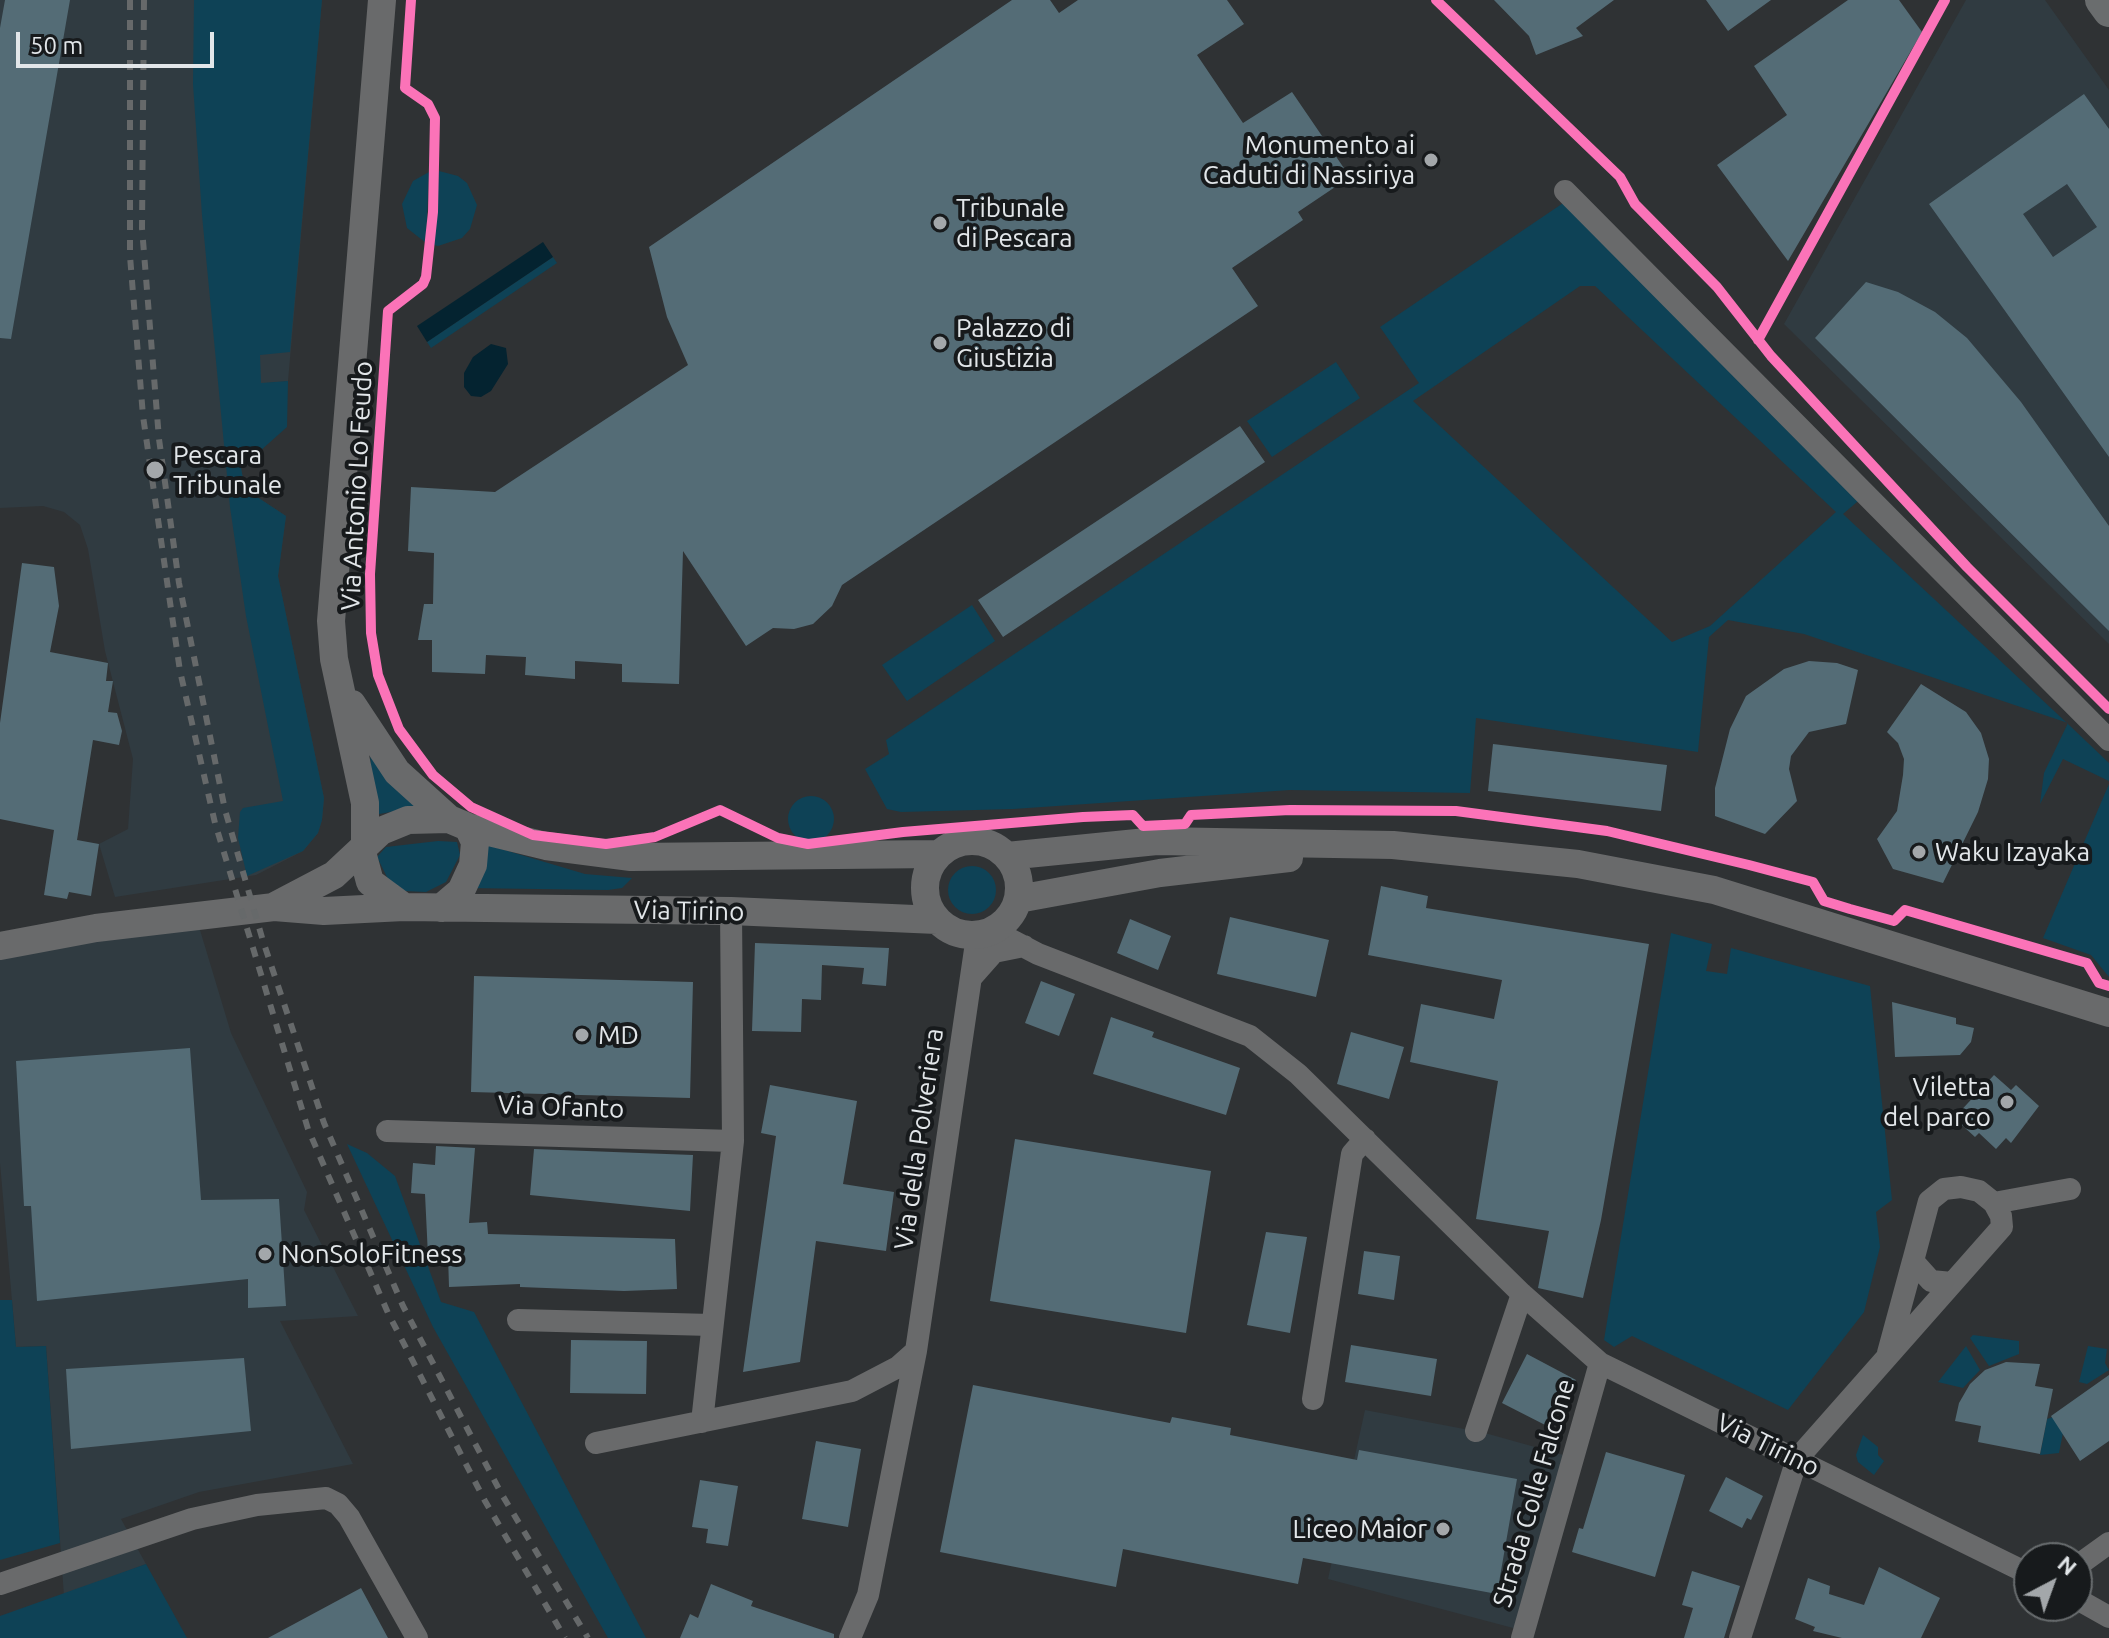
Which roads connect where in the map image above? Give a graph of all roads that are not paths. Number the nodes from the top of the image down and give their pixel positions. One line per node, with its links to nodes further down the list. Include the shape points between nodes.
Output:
1 (382, 0): 5 (street, Via Antonio Lo Feudo, via 333,586 332,639)
2 (2101, 0): 3 (main road)
3 (2109, 11)
4 (1565, 191): 6 (street)
5 (342, 686): 7 (street, Via Antonio Lo Feudo, via 397,772); 9 (street, Via Antonio Lo Feudo, via 365,803)
6 (2109, 740)
7 (458, 823): 9 (street, via 408,820 381,831); 10 (street, Via Tirino, via 546,846 631,857); 15 (street, via 475,842 473,865 455,899)
8 (1393, 845): 11 (street, via 1157,841); 12 (street, via 1160,873); 22 (street, via 1578,864 1714,890)
9 (364, 850): 13 (street, via 313,888); 14 (street, via 370,882)
10 (939, 854): 11 (street, via 951,846 981,842); 17 (street, via 925,879 925,894)
11 (1007, 856): 12 (street, via 1016,869)
12 (1018, 899): 18 (street, via 1013,912)
13 (274, 907): 14 (street); 19 (street, via 96,928)
14 (404, 907): 15 (street)
15 (441, 908): 16 (street, Via Tirino)
16 (731, 911): 17 (street, Via Tirino); 25 (street)
17 (937, 920): 18 (street, via 948,930)
18 (986, 933): 20 (street, Via Tirino); 21 (street, Via della Polveriera)
19 (0, 946)
20 (1024, 946): 21 (street, via 994,952); 24 (street, Via Tirino, via 1250,1036)
21 (971, 979): 33 (street, Via della Polveriera)
22 (2109, 1013)
23 (387, 1131): 25 (street, Via Ofanto)
24 (1365, 1139): 30 (street, Via Tirino); 36 (street, via 1352,1154)
25 (733, 1141): 32 (street)
26 (2070, 1189): 27 (street)
27 (1994, 1203): 28 (street, via 1979,1191 1944,1189 1929,1201); 29 (street, via 2002,1227)
28 (1913, 1261): 29 (street, via 1931,1281); 34 (street)
29 (1952, 1283): 34 (street)
30 (1522, 1294): 35 (street, Via Tirino); 38 (street)
31 (518, 1320): 32 (street)
32 (711, 1325): 37 (street)
33 (916, 1351): 37 (street, via 898,1367 852,1391); 44 (street, Via della Polveriera, via 868,1595)
34 (1886, 1362): 40 (street)
35 (1600, 1363): 40 (street, Via Tirino); 45 (street, Strada Colle Falcone)
36 (1313, 1399)
37 (702, 1422): 39 (street)
38 (1476, 1431)
39 (596, 1443)
40 (1797, 1459): 41 (street, Via Tirino); 46 (street)
41 (2013, 1566)
42 (0, 1584): 43 (street, via 192,1519 326,1498 349,1517)
43 (417, 1638)
44 (850, 1638)
45 (1522, 1638)
46 (1740, 1638)

